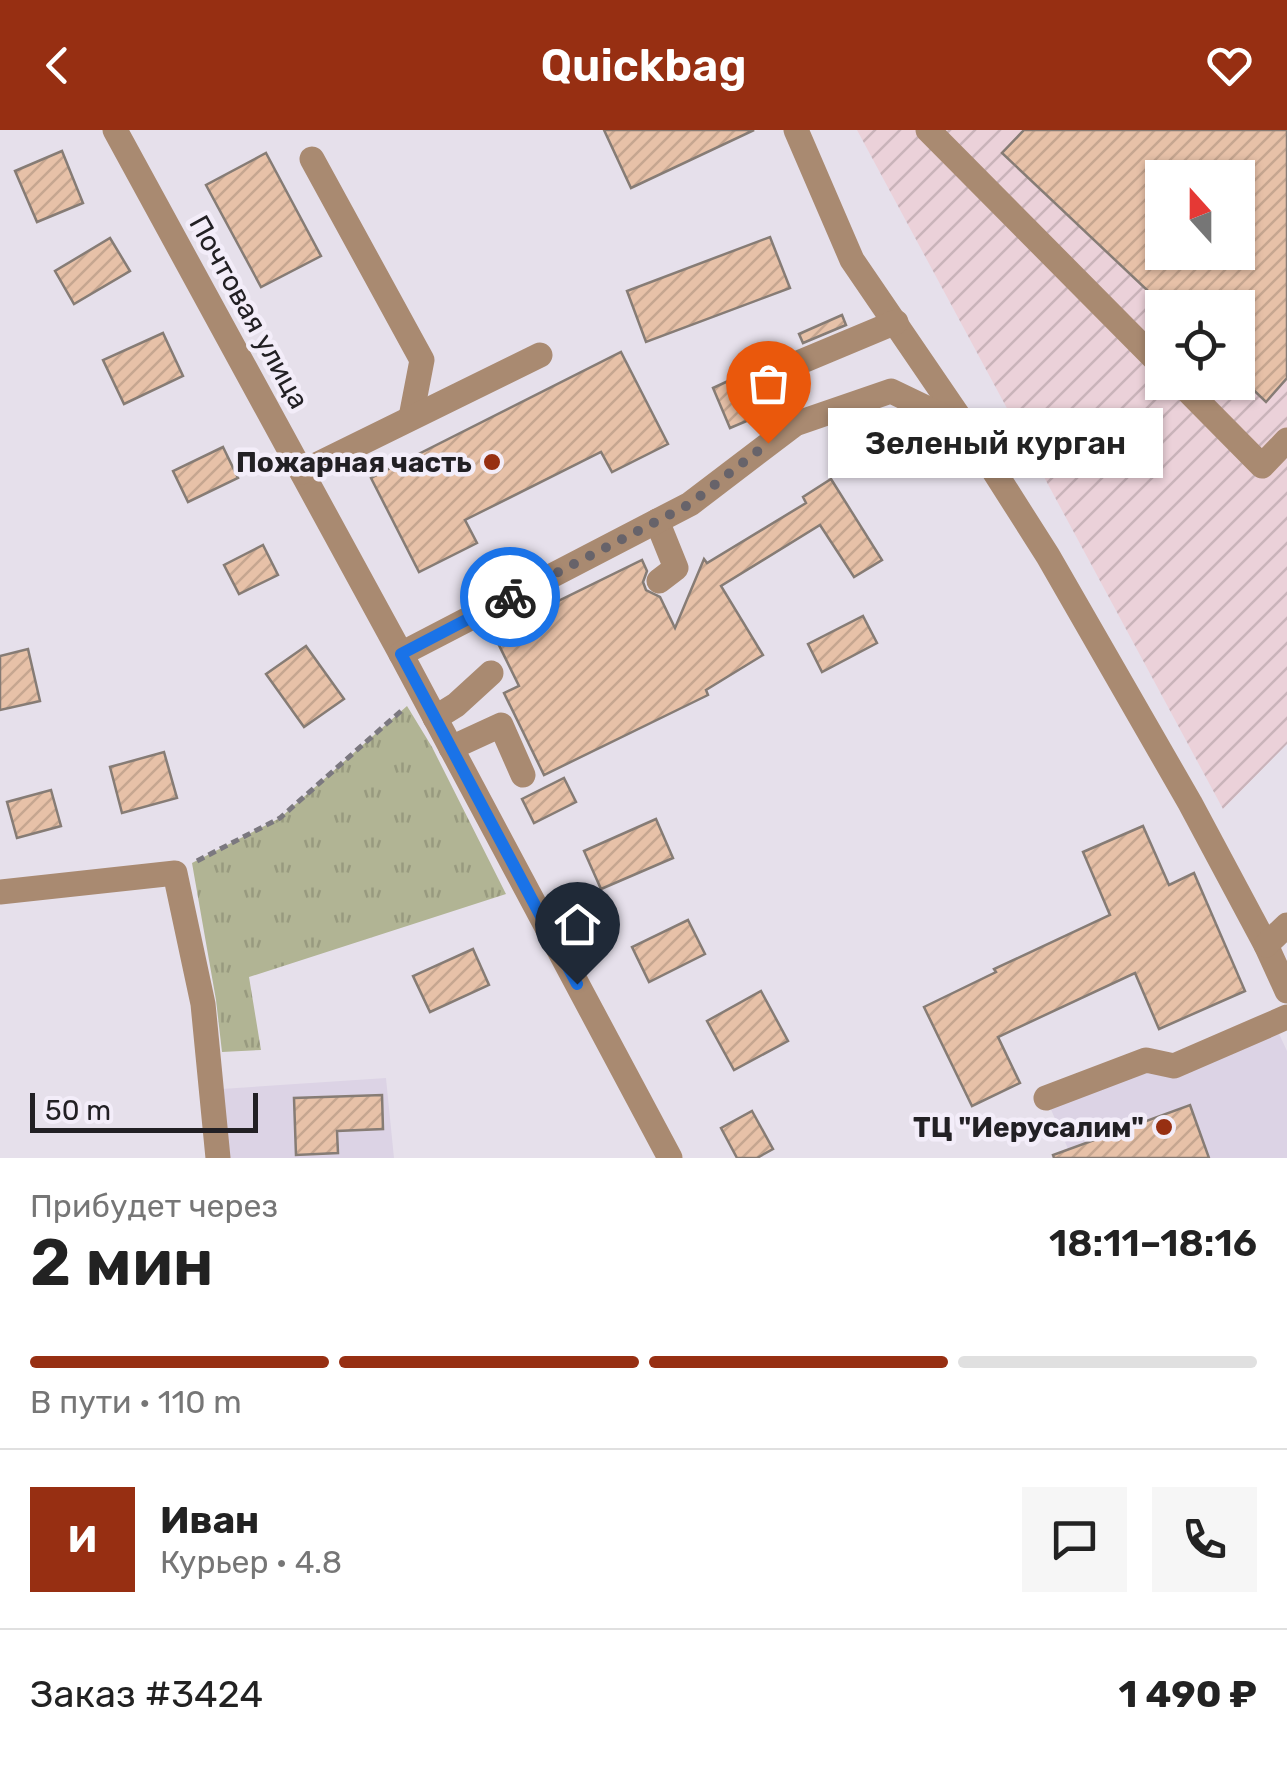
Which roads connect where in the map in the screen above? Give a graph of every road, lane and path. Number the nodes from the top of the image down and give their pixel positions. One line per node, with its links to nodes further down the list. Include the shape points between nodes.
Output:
1 (115, 130): 13 (street, Почтовая улица)
2 (796, 130): 5 (street, via 852,260)
3 (928, 130): 6 (street)
4 (312, 159): 9 (street, via 422,360)
5 (896, 322): 10 (street, via 774,373); 11 (street)
6 (1145, 349)
7 (540, 355): 9 (street)
8 (1198, 400): 12 (street, via 1262,466)
9 (411, 418): 13 (street)
10 (795, 424): 11 (street, via 891,391); 14 (street, via 690,504)
11 (966, 427): 25 (street, via 1048,556)
12 (1287, 440)
13 (302, 472): 16 (street, Почтовая улица)
14 (657, 521): 15 (street, via 676,568); 16 (street)
15 (659, 581)
16 (401, 654): 18 (street, Почтовая улица)
17 (491, 673): 19 (street)
18 (422, 693): 19 (street, Почтовая улица); 22 (path, via 280,818)
19 (435, 718): 20 (street, Почтовая улица)
20 (451, 748): 21 (street, via 502,724); 30 (street, Почтовая улица)
21 (523, 775)
22 (175, 873): 23 (street); 29 (street, via 203,1004)
23 (0, 892)
24 (1287, 924): 25 (street)
25 (1266, 944): 26 (street)
26 (1287, 991)
27 (1287, 1017): 28 (street, via 1174,1066 1146,1060)
28 (1046, 1098)
29 (218, 1158)
30 (670, 1158)

